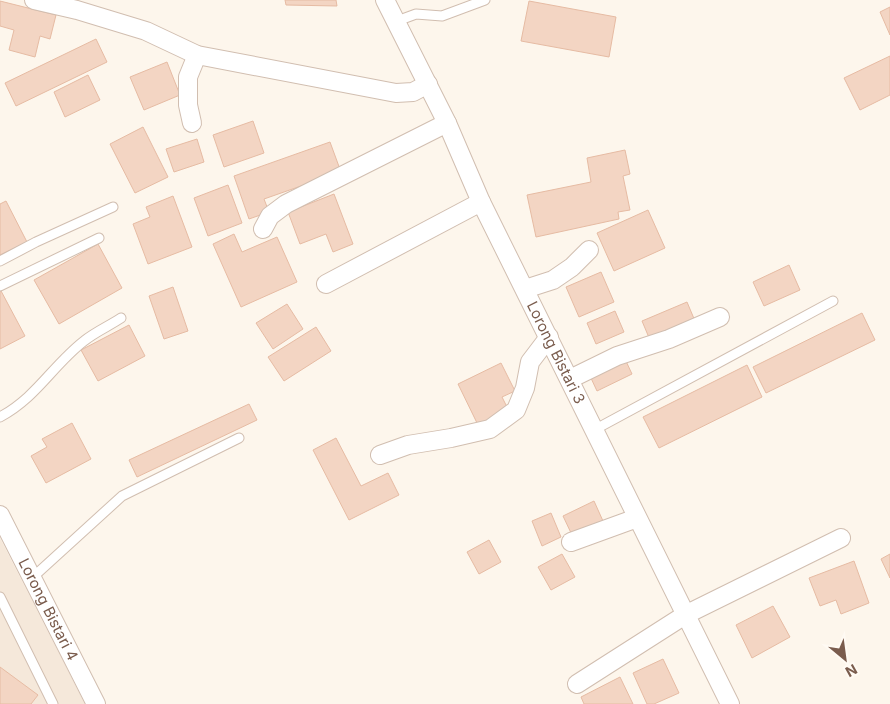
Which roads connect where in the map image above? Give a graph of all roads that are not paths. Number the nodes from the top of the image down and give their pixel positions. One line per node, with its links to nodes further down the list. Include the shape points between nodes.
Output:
1 (34, 0): 5 (street, via 146,31)
2 (385, 0): 4 (street, Lorong Bistari 3)
3 (485, 0): 4 (lane, via 442,16 416,14)
4 (396, 21): 6 (street, Lorong Bistari 3)
5 (197, 55): 6 (street, via 396,93 413,92); 7 (street, via 188,77)
6 (428, 84): 8 (street, Lorong Bistari 3)
7 (192, 123)
8 (447, 123): 9 (street, Lorong Bistari 3); 11 (street, via 286,204 270,216)
9 (481, 202): 15 (street); 17 (street, Lorong Bistari 3)
10 (113, 207): 14 (lane)
11 (263, 229)
12 (99, 238): 16 (lane)
13 (589, 250): 17 (street, via 553,280)
14 (0, 261)
15 (326, 284)
16 (0, 286)
17 (525, 289): 21 (street, Lorong Bistari 3)
18 (833, 301): 24 (lane)
19 (720, 317): 22 (street, via 670,339 618,356)
20 (120, 318): 23 (lane, via 84,341 39,388 16,409)
21 (548, 337): 22 (street, Lorong Bistari 3); 26 (street, via 530,362 516,410 490,428 408,445)
22 (570, 379): 24 (street, Lorong Bistari 3)
23 (0, 418)
24 (594, 430): 28 (street, Lorong Bistari 3)
25 (239, 438): 31 (lane, via 122,496)
26 (380, 455)
27 (0, 515): 31 (street, Lorong Bistari 4)
28 (637, 518): 30 (street); 33 (street, Lorong Bistari 3)
29 (840, 538): 33 (street)
30 (571, 542)
31 (32, 578): 36 (street, Lorong Bistari 4)
32 (0, 597): 35 (lane)
33 (685, 615): 34 (street); 37 (street, Lorong Bistari 3)
34 (577, 684)
35 (53, 704)
36 (96, 704)
37 (730, 704)

